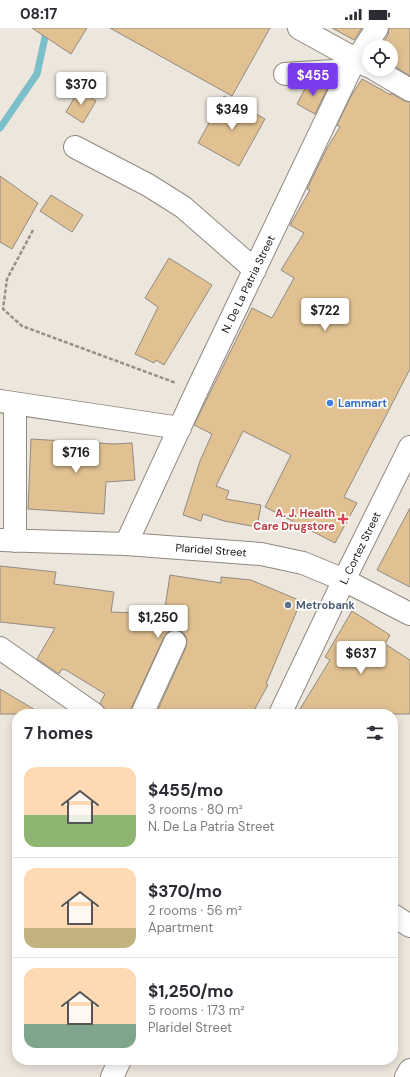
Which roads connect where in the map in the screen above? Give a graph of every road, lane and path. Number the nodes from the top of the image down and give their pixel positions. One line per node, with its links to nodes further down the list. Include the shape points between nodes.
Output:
1 (299, 28): 4 (street)
2 (377, 28): 3 (street, N. De La Patria Street)
3 (372, 40)
4 (362, 66): 5 (street); 10 (street, N. De La Patria Street)
5 (286, 74)
6 (382, 76): 7 (street)
7 (410, 90)
8 (75, 147): 10 (street, via 148,184 183,207)
9 (33, 230): 11 (path, via 7,279 3,309 22,326)
10 (255, 270): 11 (street, N. De La Patria Street)
11 (197, 390): 13 (street, N. De La Patria Street)
12 (8, 402): 13 (street); 15 (street)
13 (180, 428): 16 (street, N. De La Patria Street)
14 (410, 447): 17 (street, L. Cortez Street)
15 (8, 540): 16 (street, Plaridel Street)
16 (126, 544): 17 (street, Plaridel Street, via 261,554 303,563)
17 (344, 580): 18 (street, Plaridel Street); 23 (street, L. Cortez Street)
18 (410, 614)
19 (175, 642): 22 (street)
20 (0, 648): 21 (street)
21 (87, 709)
22 (144, 709)
23 (282, 709)
24 (398, 918): 25 (street)
25 (410, 926)
26 (118, 1065): 28 (street)
27 (410, 1070): 29 (street)
28 (112, 1077)
29 (406, 1077)

